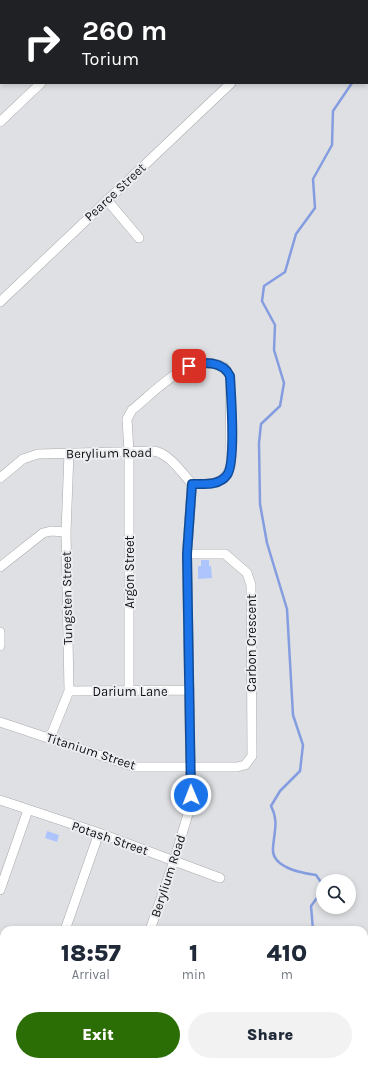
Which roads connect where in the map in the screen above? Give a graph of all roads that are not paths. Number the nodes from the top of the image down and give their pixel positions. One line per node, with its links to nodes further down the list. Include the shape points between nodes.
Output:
1 (40, 84): 3 (street)
2 (221, 86): 4 (street, Pearce Street)
3 (0, 122)
4 (107, 200): 5 (street); 6 (street, Pearce Street)
5 (139, 238)
6 (0, 302)
7 (129, 452): 8 (street, Berylium Road); 10 (street, Berylium Road, via 160,452); 10 (street, Argon Street, via 127,419 130,412 189,366 203,363 219,365 228,371 230,376 231,466 224,479 213,484); 18 (street, Argon Street)
8 (69, 453): 9 (street, Berylium Road, via 33,455); 11 (street, Tungsten Street)
9 (0, 478)
10 (192, 484): 12 (street, Berylium Road)
11 (66, 532): 13 (street, via 43,533); 17 (street, Tungsten Street)
12 (187, 554): 16 (street, Berylium Road); 21 (street, Carbon Crescent, via 225,554 240,565 251,585)
13 (0, 566)
14 (0, 632): 15 (street)
15 (0, 646)
16 (190, 690): 18 (street, Darium Lane); 22 (street, Berylium Road)
17 (70, 691): 18 (street, Darium Lane); 20 (street, Tungsten Street)
18 (129, 691)
19 (0, 722): 20 (street, Titanium Street)
20 (50, 738): 22 (street, Titanium Street, via 135,767)
21 (252, 756): 22 (street, Titanium Street, via 241,766)
22 (190, 767): 26 (street, Berylium Road, via 191,804)
23 (0, 800): 24 (street, Potash Street)
24 (28, 810): 25 (street, Potash Street); 28 (street)
25 (99, 833): 26 (street, Potash Street); 29 (street)
26 (174, 861): 27 (street, Potash Street); 30 (street, Berylium Road)
27 (220, 878)
28 (0, 890)
29 (66, 926)
30 (151, 926)

